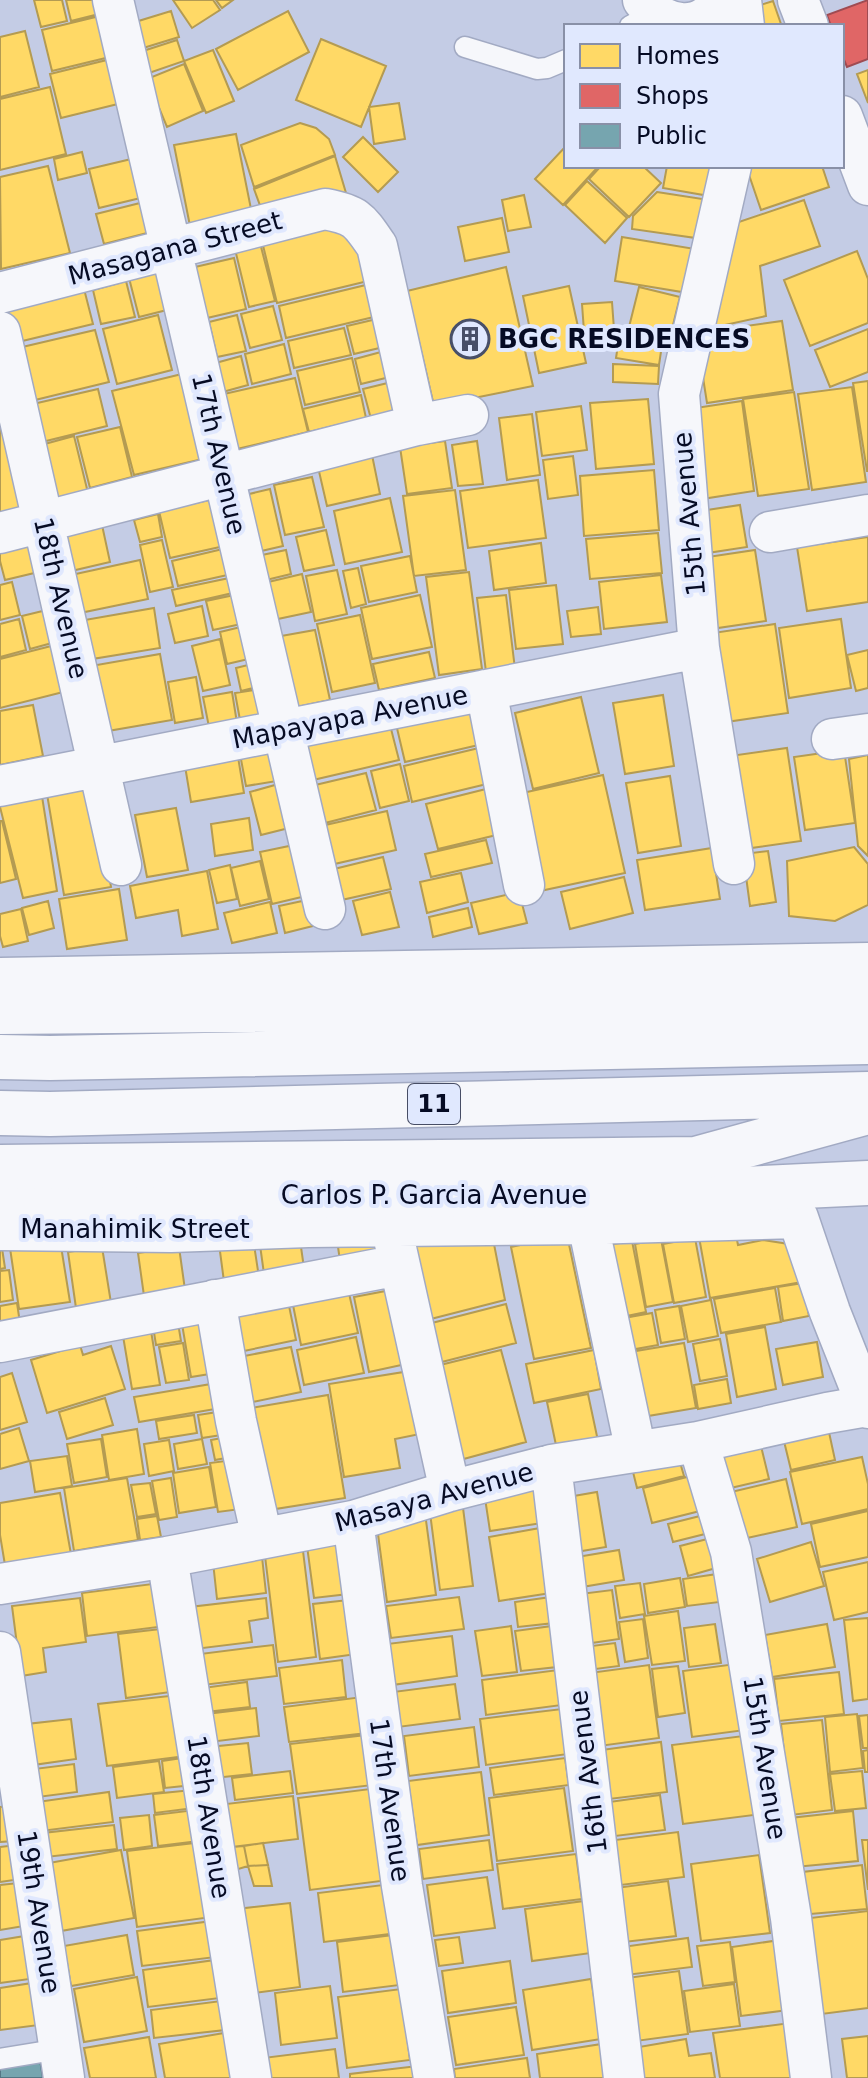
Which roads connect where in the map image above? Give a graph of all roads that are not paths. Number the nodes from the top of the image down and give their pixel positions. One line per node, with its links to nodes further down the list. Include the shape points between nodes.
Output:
1 (113, 0): 13 (street, 17th Avenue)
2 (721, 0): 5 (street, via 695,22 681,24)
3 (741, 0): 6 (street)
4 (798, 0): 7 (street)
5 (642, 13)
6 (744, 24)
7 (807, 24)
8 (465, 47): 9 (lane, via 537,69)
9 (564, 61)
10 (844, 121): 12 (street)
11 (731, 168): 23 (street, 15th Avenue, via 679,394)
12 (868, 185)
13 (171, 248): 14 (street, Masagana Street); 17 (street, Masagana Street, via 325,209 362,223 377,246); 18 (street, 17th Avenue)
14 (0, 293)
15 (0, 332): 20 (street, 18th Avenue)
16 (468, 415): 17 (street)
17 (417, 425): 18 (street)
18 (224, 475): 20 (street); 25 (street, 17th Avenue)
19 (868, 515): 21 (street)
20 (43, 522): 22 (street); 26 (street, 18th Avenue)
21 (770, 532)
22 (0, 533)
23 (699, 648): 24 (street, Mapayapa Avenue); 28 (street, 15th Avenue)
24 (486, 690): 25 (street, Mapayapa Avenue); 30 (street)
25 (283, 731): 26 (street, Mapayapa Avenue); 31 (street, 17th Avenue)
26 (98, 765): 27 (street, Mapayapa Avenue); 29 (street, 18th Avenue)
27 (0, 786)
28 (734, 864)
29 (121, 865)
30 (524, 885)
31 (325, 909)
32 (868, 965): 33 (main road)
33 (0, 980)
34 (855, 1004): 35 (main road)
35 (0, 1012)
36 (868, 1042): 37 (main road, 11)
37 (0, 1057)
38 (868, 1094): 40 (main road, 11)
39 (868, 1112): 41 (main road, via 696,1159)
40 (0, 1113)
41 (0, 1167)
42 (863, 1191): 43 (main road, Carlos P. Garcia Avenue)
43 (0, 1197)
44 (588, 1224): 46 (street, Manahimik Street); 49 (street, Manahimik Street, via 798,1218); 51 (street)
45 (0, 1230): 46 (street, Manahimik Street, via 116,1233 308,1227)
46 (395, 1246): 47 (street); 53 (street)
47 (215, 1300): 48 (street); 55 (street)
48 (0, 1342)
49 (868, 1407): 50 (street, Masaya Avenue)
50 (698, 1442): 51 (street, Masaya Avenue); 64 (street, 15th Avenue, via 731,1552 791,1918)
51 (636, 1452): 52 (street, Masaya Avenue)
52 (551, 1465): 53 (street, Masaya Avenue); 63 (street, 16th Avenue)
53 (450, 1491): 54 (street, Masaya Avenue)
54 (353, 1521): 55 (street, Masaya Avenue); 62 (street, 17th Avenue, via 402,1886)
55 (262, 1538): 56 (street, Masaya Avenue)
56 (167, 1557): 57 (street, Masaya Avenue); 61 (street, 18th Avenue)
57 (0, 1584)
58 (0, 1652): 60 (street, 19th Avenue)
59 (0, 2059): 60 (lane)
60 (62, 2064)
61 (251, 2078)
62 (434, 2078)
63 (624, 2078)
64 (811, 2078)

